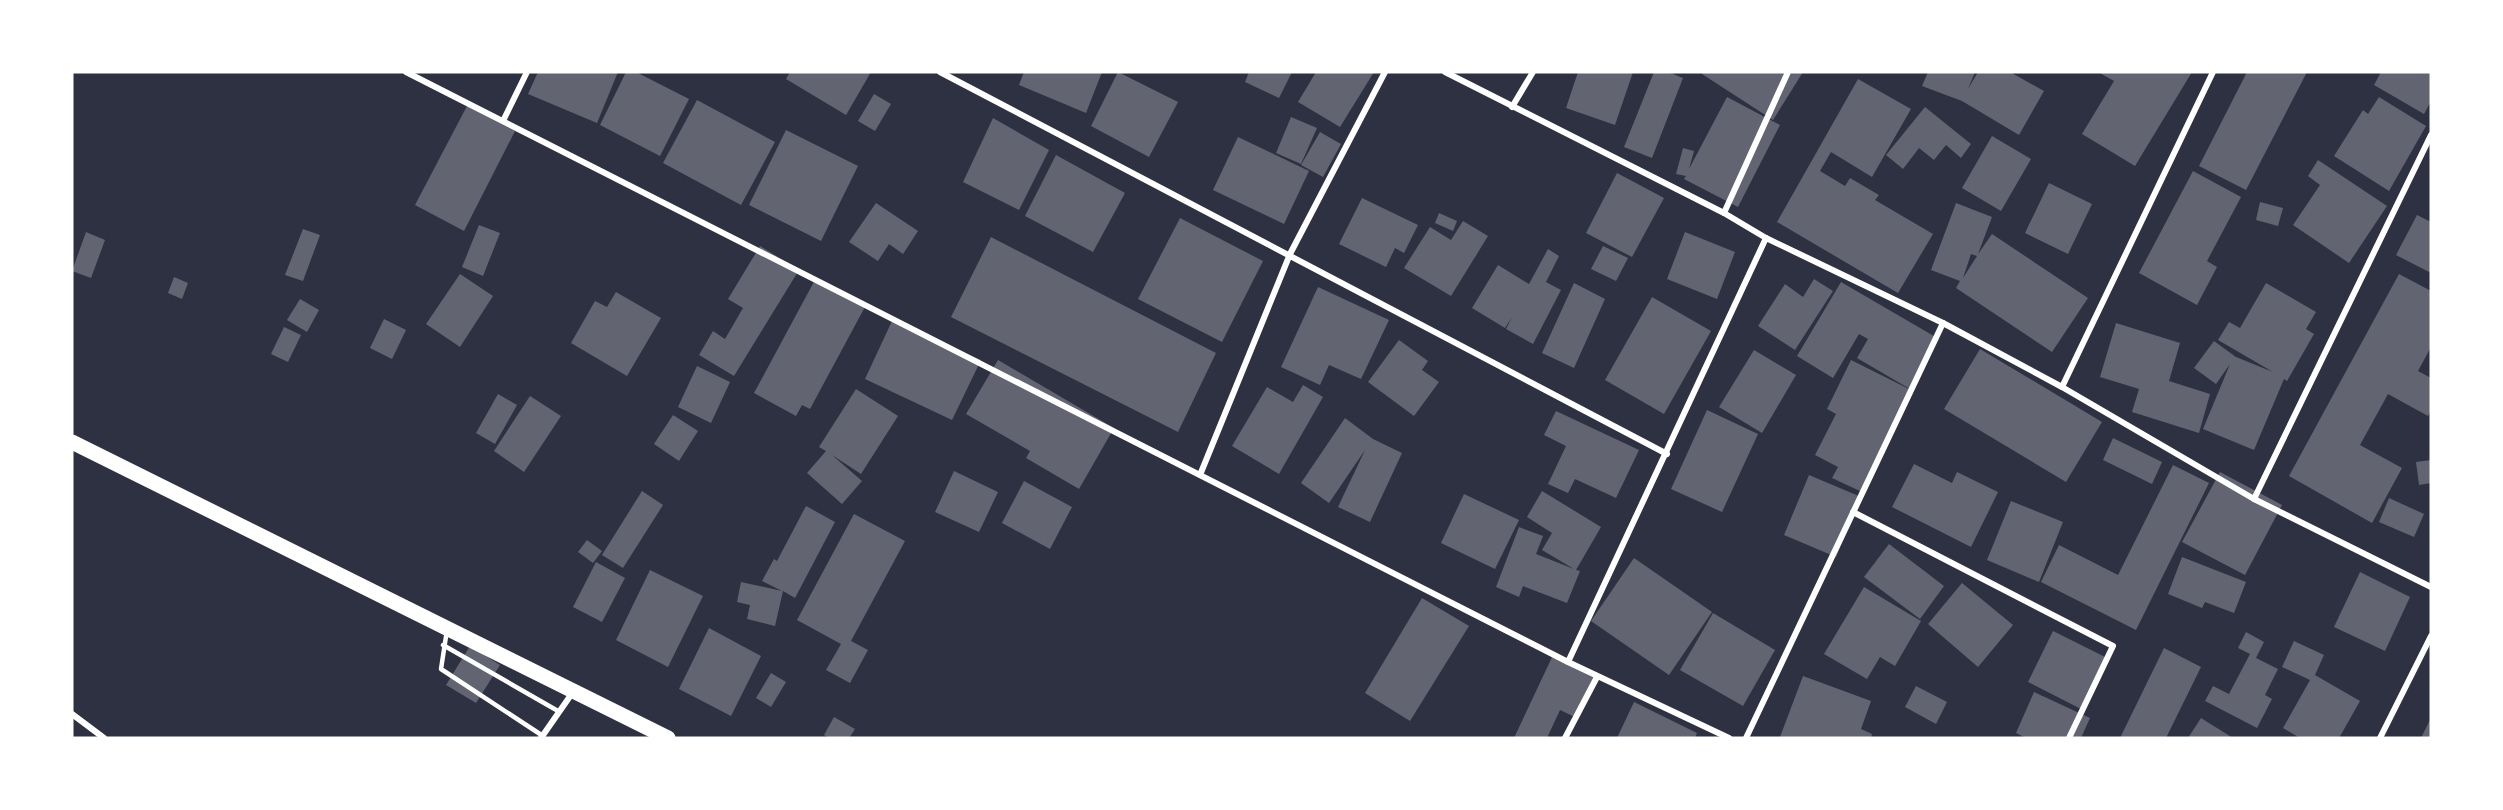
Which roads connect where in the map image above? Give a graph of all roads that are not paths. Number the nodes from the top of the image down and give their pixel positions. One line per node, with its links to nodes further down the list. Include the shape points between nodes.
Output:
1 (406, 72): 10 (street)
2 (527, 72): 10 (street)
3 (940, 72): 14 (street)
4 (1384, 72): 14 (street)
5 (1445, 72): 9 (street)
6 (1533, 72): 9 (street)
7 (1788, 72): 12 (street)
8 (2213, 72): 16 (street)
9 (1512, 107): 12 (street)
10 (503, 121): 19 (street)
11 (2431, 135): 20 (street)
12 (1724, 213): 13 (street)
13 (1766, 238): 15 (street); 18 (street)
14 (1290, 254): 18 (street); 19 (street)
15 (1943, 323): 16 (street); 21 (street)
16 (2062, 387): 20 (street)
17 (72, 442): 23 (main road)
18 (1667, 454): 26 (street)
19 (1200, 475): 26 (street)
20 (2253, 498): 22 (street)
21 (1853, 512): 36 (street); 37 (street, via 2113,646)
22 (2431, 588)
23 (447, 627): 25 (lane); 28 (main road)
24 (2431, 636): 38 (street)
25 (443, 645): 29 (lane); 31 (lane, via 441,669)
26 (1568, 662): 27 (street)
27 (1597, 677): 34 (street); 35 (street)
28 (573, 693): 29 (street); 33 (main road)
29 (558, 711): 31 (street)
30 (72, 714): 32 (street)
31 (542, 737)
32 (104, 738)
33 (668, 738)
34 (1565, 738)
35 (1729, 738)
36 (1746, 738)
37 (2069, 738)
38 (2380, 738)

